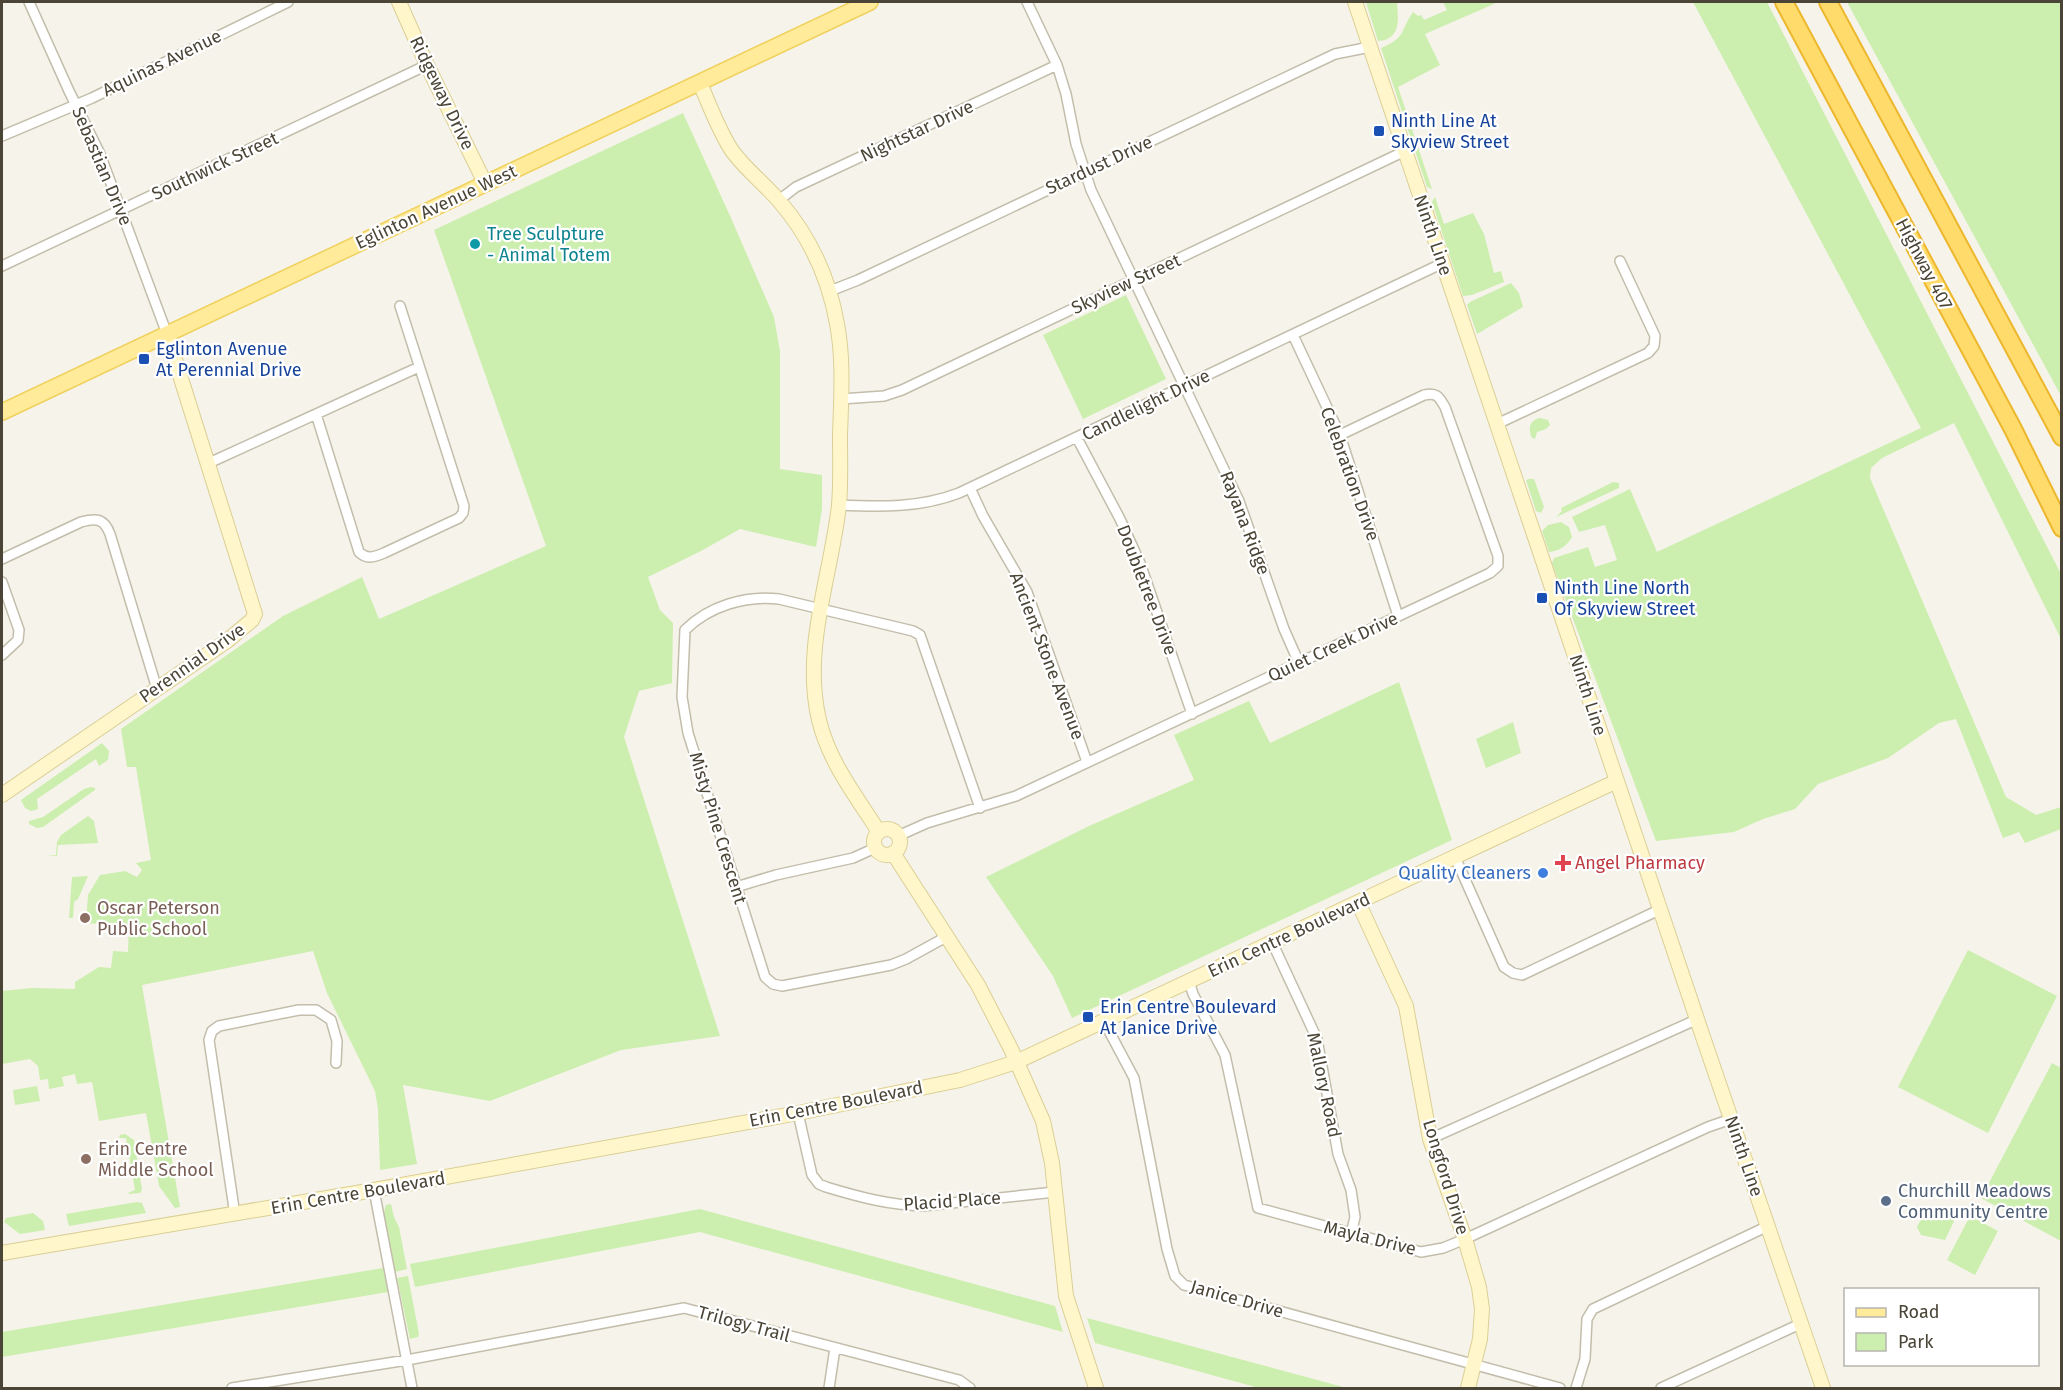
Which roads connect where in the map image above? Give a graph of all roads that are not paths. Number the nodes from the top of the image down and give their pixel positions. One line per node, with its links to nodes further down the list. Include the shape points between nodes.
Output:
1 (29, 2): 13 (street, Sebastian Drive)
2 (288, 2): 13 (street, Aquinas Avenue)
3 (399, 2): 10 (street, Ridgeway Drive)
4 (870, 2): 12 (main road, Eglinton Avenue West)
5 (1027, 2): 11 (street, Rayana Ridge)
6 (1355, 2): 9 (street, Ninth Line)
7 (1784, 2): 40 (highway, Highway 407, via 2013,429)
8 (1828, 2): 35 (highway)
9 (1370, 47): 15 (street, Ninth Line); 16 (street, Stardust Drive, via 1335,54)
10 (427, 65): 17 (street, Ridgeway Drive); 19 (street, Southwick Street)
11 (1057, 66): 16 (street, Rayana Ridge); 18 (street, Nightstar Drive, via 796,187)
12 (700, 83): 17 (main road, Eglinton Avenue West); 18 (street, via 731,150)
13 (76, 105): 14 (street, Aquinas Avenue); 19 (street, Sebastian Drive)
14 (2, 136)
15 (1405, 151): 21 (street, Ninth Line); 23 (street, Skyview Street)
16 (1084, 171): 23 (street, Rayana Ridge); 24 (street, Stardust Drive)
17 (484, 183): 26 (main road, Eglinton Avenue West)
18 (779, 200): 24 (street, via 810,245)
19 (122, 209): 22 (street, Southwick Street); 26 (street, Sebastian Drive)
20 (1620, 261): 33 (street, via 1655,336 1648,354)
21 (1443, 263): 27 (street, Candlelight Drive); 33 (street, Ninth Line)
22 (2, 266)
23 (1134, 280): 29 (street, Rayana Ridge); 30 (street, Skyview Street, via 902,390 884,396)
24 (830, 291): 30 (street, via 841,345)
25 (400, 306): 28 (street)
26 (167, 334): 31 (main road, Eglinton Avenue West); 37 (street, Perennial Drive)
27 (1293, 335): 29 (street, Candlelight Drive); 34 (street, Celebration Drive)
28 (419, 367): 32 (street); 32 (street, via 465,506 459,518 384,553 371,558 359,552)
29 (1185, 386): 36 (street, Candlelight Drive); 46 (street, Rayana Ridge, via 1239,501)
30 (841, 399): 39 (street)
31 (2, 412)
32 (316, 414): 37 (street)
33 (1497, 424): 50 (street, Ninth Line)
34 (1340, 435): 44 (street, Celebration Drive); 44 (street, Quiet Creek Drive, via 1424,395 1438,395 1498,556 1498,566 1490,573)
35 (2061, 437)
36 (1077, 438): 38 (street, Candlelight Drive); 48 (street, Doubletree Drive, via 1140,563)
37 (208, 463): 47 (street, Perennial Drive, via 255,614 227,641)
38 (970, 488): 39 (street, Candlelight Drive, via 911,505); 49 (street, Ancient Stone Avenue, via 1027,592)
39 (839, 506): 43 (street)
40 (2061, 528)
41 (2, 559): 47 (street, via 81,522 93,519 107,525)
42 (2, 582): 45 (street, via 19,630 18,640)
43 (821, 609): 52 (street, via 920,635); 53 (street, via 813,669 820,721 830,752); 58 (street, Misty Pine Crescent, via 779,599 750,598 732,602 685,630 684,715)
44 (1398, 616): 46 (street, Quiet Creek Drive)
45 (2, 655)
46 (1299, 663): 48 (street, Quiet Creek Drive)
47 (157, 689): 51 (street, Perennial Drive)
48 (1192, 714): 49 (street, Quiet Creek Drive)
49 (1087, 762): 52 (street, Quiet Creek Drive, via 1016,796)
50 (1617, 782): 57 (street, Erin Centre Boulevard); 60 (street, Ninth Line)
51 (2, 795)
52 (980, 808): 54 (street, Quiet Creek Drive)
53 (879, 832): 54 (street, via 891,830); 55 (street)
54 (898, 836): 56 (street, via 899,845)
55 (873, 849): 56 (street, via 881,854); 58 (street, via 853,858)
56 (893, 853): 61 (street)
57 (1455, 857): 59 (street, Erin Centre Boulevard); 60 (street, via 1504,967 1513,973 1522,975)
58 (736, 887): 61 (street, Misty Pine Crescent, via 765,977 782,987 891,965)
59 (1358, 902): 62 (street, Erin Centre Boulevard); 70 (street, Longford Drive, via 1406,1006)
60 (1661, 909): 64 (street, Ninth Line)
61 (945, 937): 67 (street, via 978,985)
62 (1272, 942): 63 (street, Erin Centre Boulevard); 75 (street, Mallory Road, via 1317,1039 1338,1154 1351,1190 1355,1217)
63 (1190, 981): 65 (street, Erin Centre Boulevard); 75 (street, Mayla Drive, via 1225,1055 1258,1208)
64 (1698, 1019): 69 (street, Ninth Line); 70 (street)
65 (1106, 1020): 67 (street, Erin Centre Boulevard); 81 (street, Janice Drive, via 1134,1078 1167,1249 1175,1276 1184,1285)
66 (336, 1062): 73 (street, via 337,1041 331,1020 316,1010 219,1026 212,1031 209,1040)
67 (1016, 1062): 68 (street, Erin Centre Boulevard, via 960,1080); 72 (street, via 1043,1121)
68 (798, 1113): 71 (street, Erin Centre Boulevard); 72 (street, Placid Place, via 812,1174 826,1187 904,1206)
69 (1731, 1119): 74 (street, Ninth Line); 76 (street, Mayla Drive)
70 (1430, 1139): 76 (street, Longford Drive)
71 (374, 1190): 73 (street, Erin Centre Boulevard); 80 (street)
72 (1055, 1192): 86 (street, via 1066,1296)
73 (235, 1215): 77 (street, Erin Centre Boulevard)
74 (1768, 1226): 78 (street, Ninth Line); 89 (street, via 1593,1309 1587,1319 1585,1359)
75 (1351, 1234): 76 (street, Mayla Drive, via 1421,1252)
76 (1465, 1239): 81 (street, Longford Drive, via 1482,1309)
77 (2, 1253)
78 (1800, 1324): 90 (street); 91 (street, Ninth Line)
79 (835, 1348): 80 (street, Trilogy Trail, via 684,1308); 84 (street); 85 (street, Trilogy Trail, via 959,1380)
80 (407, 1360): 82 (street, Trilogy Trail); 83 (street)
81 (1474, 1365): 87 (street, Longford Drive); 88 (street, Janice Drive)
82 (232, 1389)
83 (412, 1389)
84 (829, 1389)
85 (970, 1389)
86 (1096, 1389)
87 (1468, 1389)
88 (1560, 1389)
89 (1576, 1389)
90 (1661, 1389)
91 (1823, 1389)

